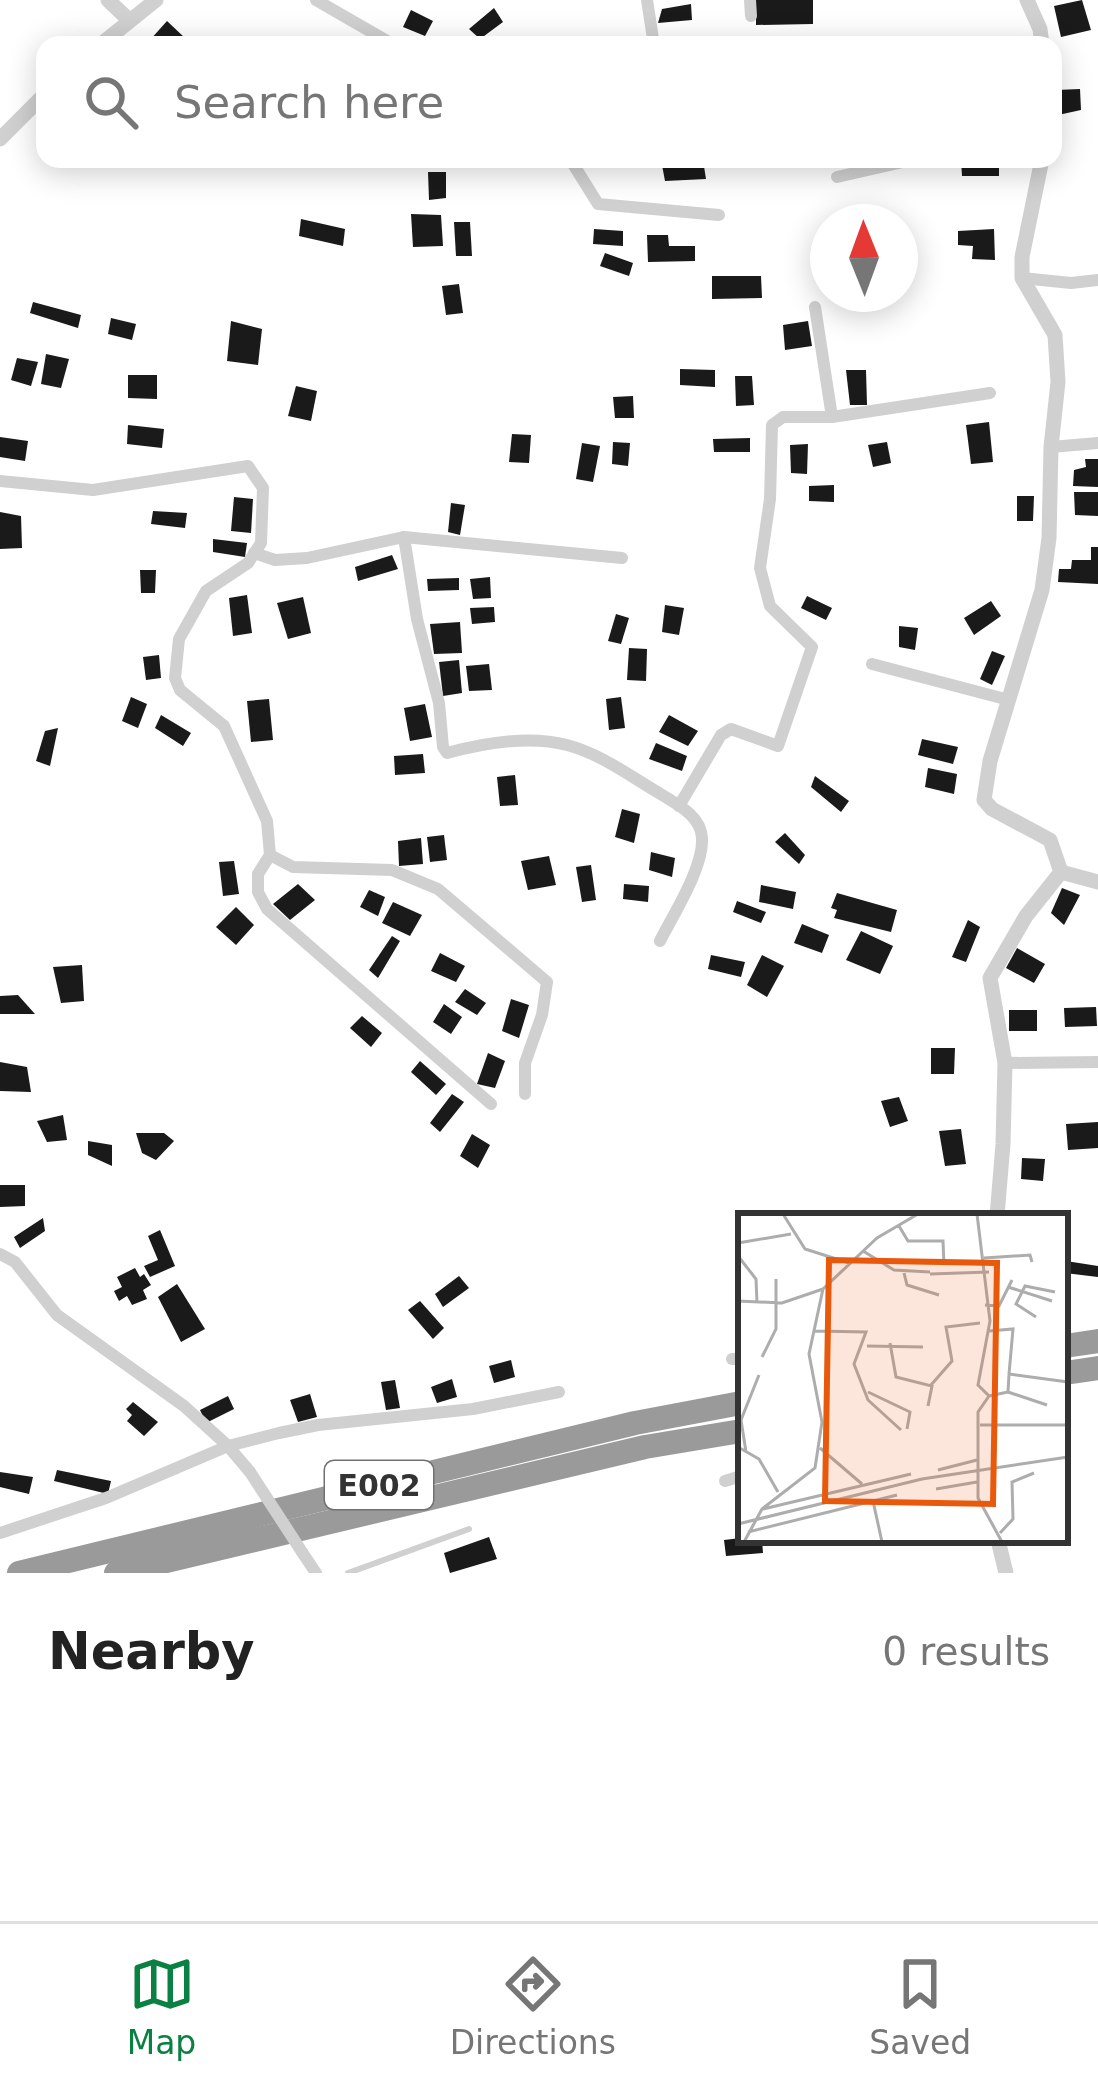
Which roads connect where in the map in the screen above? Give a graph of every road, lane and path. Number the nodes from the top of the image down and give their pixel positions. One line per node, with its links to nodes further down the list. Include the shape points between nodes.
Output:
1 (108, 0): 8 (street)
2 (156, 0): 8 (street)
3 (316, 0): 10 (street)
4 (646, 0): 11 (street)
5 (750, 0): 7 (street)
6 (1027, 0): 12 (street)
7 (751, 16)
8 (129, 20): 9 (street)
9 (110, 36)
10 (378, 36)
11 (652, 36)
12 (1041, 36)
13 (36, 103): 14 (street)
14 (0, 139)
15 (576, 168): 19 (street, via 598,204)
16 (876, 168): 18 (street)
17 (1040, 168): 20 (street)
18 (837, 177)
19 (719, 215)
20 (1022, 278): 21 (street); 26 (street, via 1055,335)
21 (1098, 280)
22 (816, 312): 24 (street)
23 (990, 393): 24 (street)
24 (832, 417): 33 (street, via 783,417 772,425 760,568 770,605 812,647 778,746 731,729)
25 (1098, 443): 26 (street)
26 (1051, 447): 32 (street, via 1042,590)
27 (0, 481): 29 (street, via 93,490 248,466 263,488)
28 (404, 536): 29 (street, via 308,558); 30 (street); 33 (street, via 447,754 536,741 567,745)
29 (254, 553): 34 (street, via 206,591 179,639 175,677 224,726 267,821)
30 (622, 559)
31 (872, 664): 32 (street)
32 (1009, 700): 35 (street, via 984,800 1050,840)
33 (679, 806): 37 (street, via 703,834 700,860)
34 (270, 855): 40 (street, via 293,867 392,870 438,889 547,982); 41 (street, via 258,874 267,909)
35 (1060, 872): 36 (street); 39 (street, via 990,978)
36 (1098, 882)
37 (660, 941)
38 (1098, 1062): 39 (street)
39 (1005, 1063): 42 (street)
40 (525, 1094)
41 (491, 1104)
42 (998, 1213)
43 (0, 1254): 51 (street, via 57,1315)
44 (1098, 1341): 45 (highway)
45 (1068, 1346)
46 (1098, 1368): 47 (highway)
47 (1068, 1373)
48 (559, 1392): 51 (street, via 318,1424)
49 (738, 1404): 57 (highway, E002)
50 (738, 1432): 58 (highway, E002)
51 (228, 1446): 55 (street); 59 (street, bridge)
52 (738, 1477): 53 (street)
53 (725, 1481)
54 (469, 1529): 60 (lane)
55 (0, 1533)
56 (999, 1543): 61 (street)
57 (19, 1573)
58 (116, 1573)
59 (316, 1573)
60 (348, 1573)
61 (1006, 1573)

